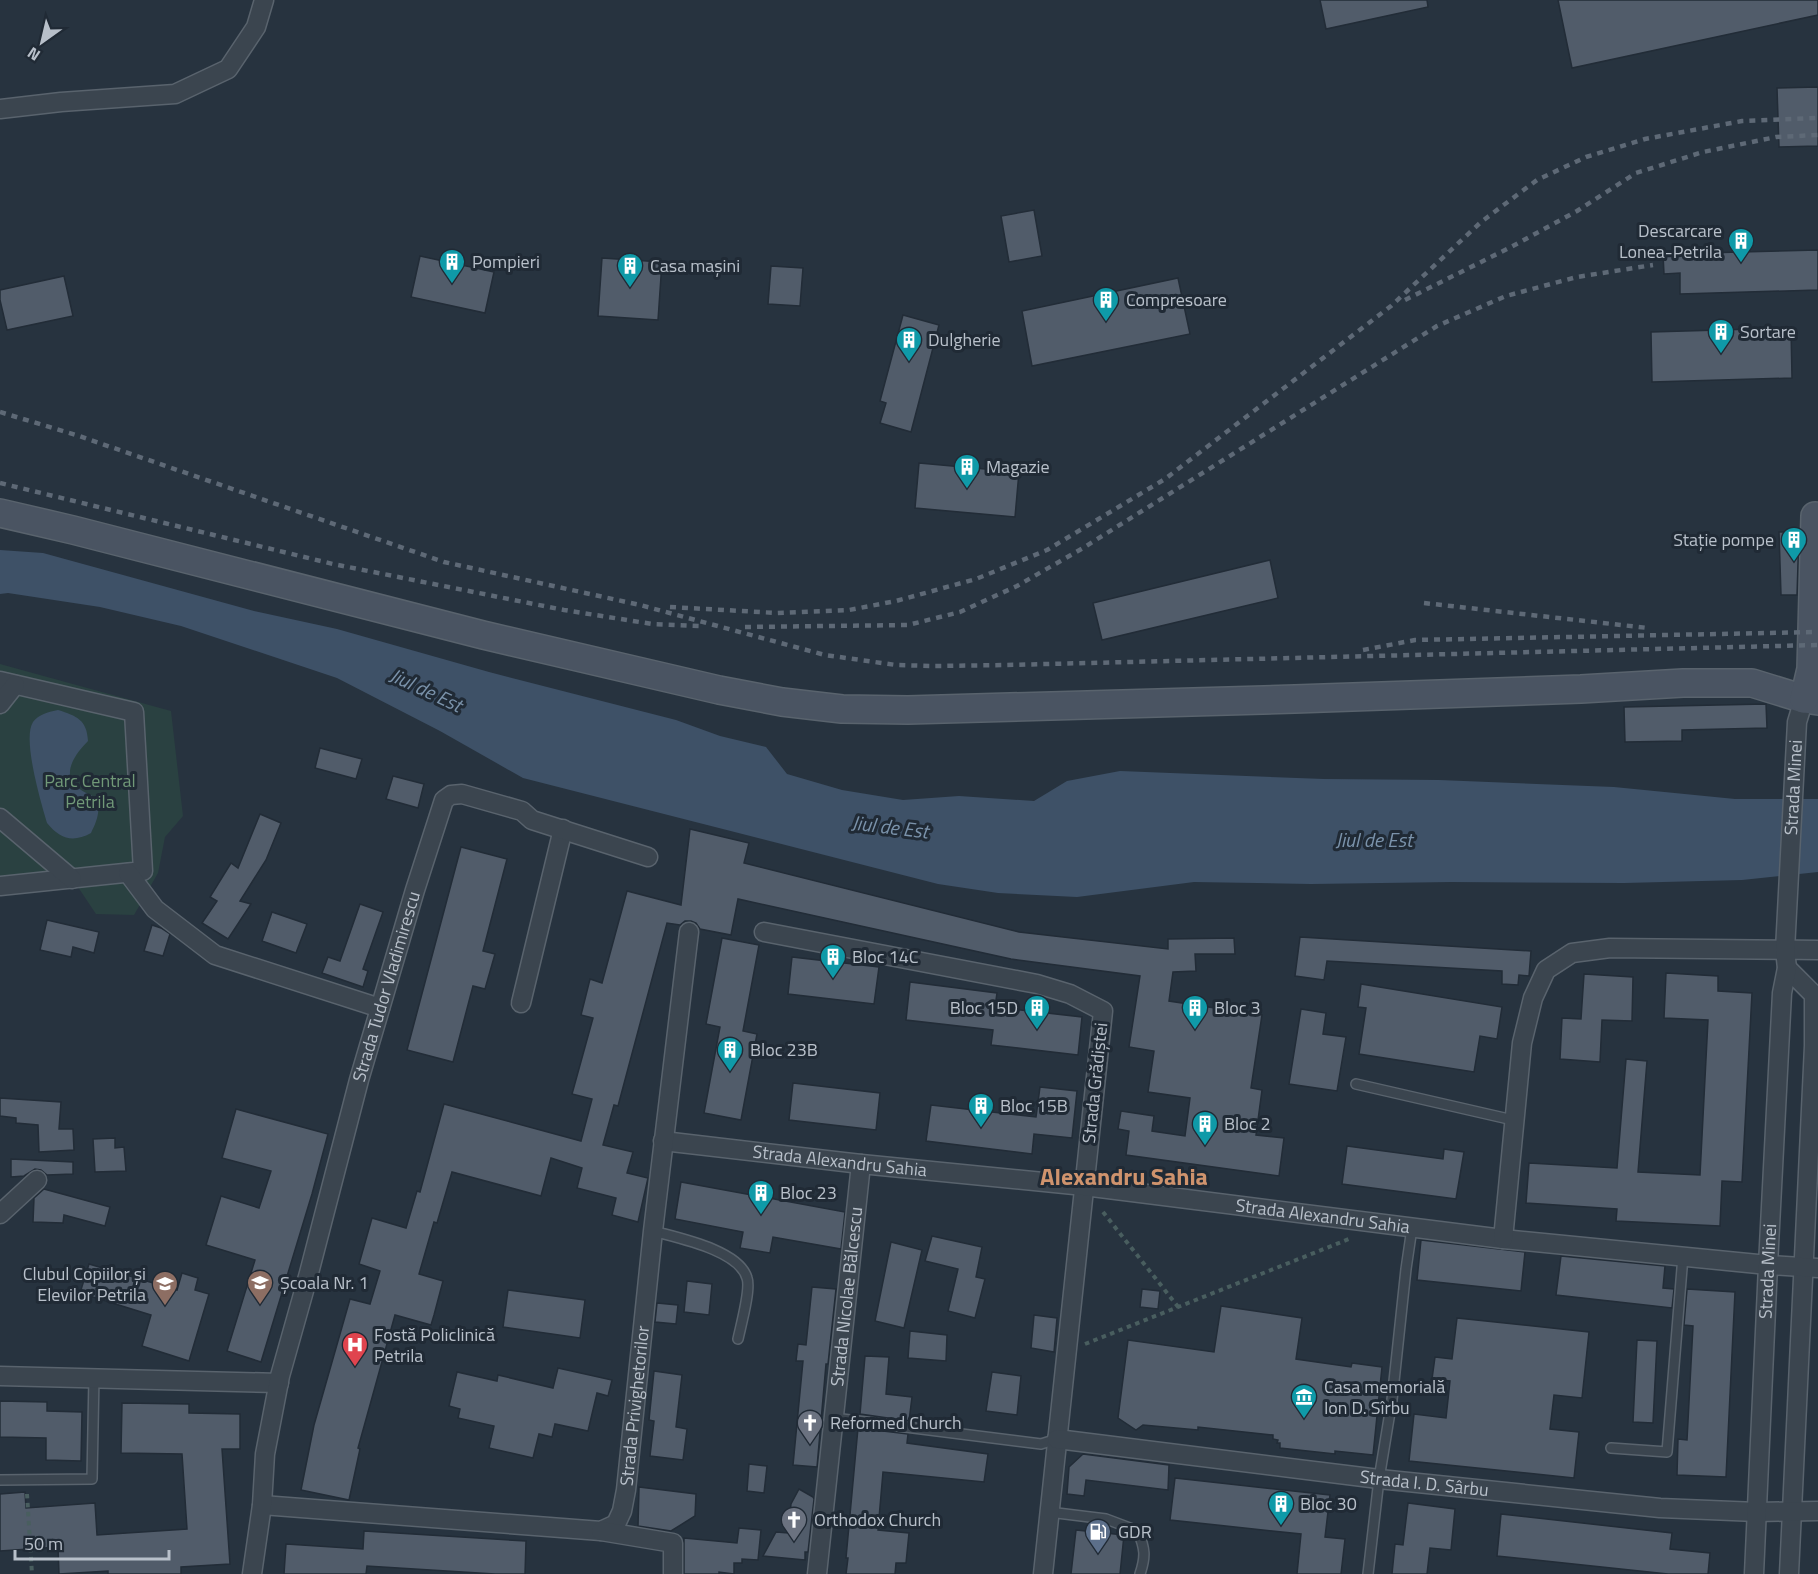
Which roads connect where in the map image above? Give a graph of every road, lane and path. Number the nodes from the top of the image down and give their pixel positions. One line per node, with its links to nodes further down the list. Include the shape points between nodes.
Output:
1 (264, 0): 2 (street, via 256,27 228,69 175,94)
2 (0, 109)
3 (0, 513): 7 (street, via 483,635 719,690 842,709 1271,700 1683,683 1752,683)
4 (1815, 516): 7 (street, via 1811,669)
5 (8, 683): 6 (street); 11 (street, via 134,712 143,871)
6 (0, 704)
7 (1806, 707): 16 (street, Strada Minei)
8 (0, 818): 12 (street)
9 (563, 829): 10 (street, Strada Tudor Vladimirescu); 19 (street); 20 (street, Strada Tudor Vladimirescu, via 532,819 522,811 462,794 444,800)
10 (648, 857)
11 (128, 873): 12 (street); 20 (street, via 155,909 215,955)
12 (72, 879): 13 (street)
13 (0, 886)
14 (689, 932): 23 (street, Strada Privighetorilor)
15 (764, 932): 26 (street, Strada Grădiștei, via 1037,984 1070,994 1102,1011)
16 (1785, 950): 17 (street); 18 (street, Strada Minei); 22 (street, via 1610,948 1572,953 1546,970 1533,998 1522,1042)
17 (1818, 950)
18 (1787, 969): 34 (street, Strada Minei, via 1782,993); 35 (street, Strada Minei, via 1814,995)
19 (521, 1003)
20 (380, 1008): 41 (street, Strada Tudor Vladimirescu)
21 (1356, 1084): 22 (lane)
22 (1514, 1120): 32 (street)
23 (663, 1141): 24 (street, Strada Alexandru Sahia); 31 (street, Strada Privighetorilor)
24 (861, 1164): 26 (street, Strada Alexandru Sahia); 42 (street, Strada Nicolae Bălcescu)
25 (37, 1180): 28 (street)
26 (1084, 1186): 29 (street, Strada Alexandru Sahia); 38 (street, Strada Grădiștei)
27 (1103, 1212): 36 (path)
28 (0, 1214)
29 (1386, 1225): 30 (street, Strada Alexandru Sahia); 36 (path)
30 (1412, 1228): 32 (street, Strada Alexandru Sahia); 45 (lane)
31 (653, 1231): 37 (lane, via 718,1251 741,1267 748,1287); 53 (street, Strada Privighetorilor, via 626,1490 616,1524)
32 (1503, 1239): 33 (street, Strada Alexandru Sahia)
33 (1683, 1256): 34 (street, Strada Alexandru Sahia); 44 (lane, via 1667,1452)
34 (1768, 1265): 35 (street, Strada Alexandru Sahia); 52 (street, Strada Minei)
35 (1811, 1268): 49 (street, Strada Minei)
36 (1179, 1308): 38 (path)
37 (738, 1338)
38 (1067, 1351): 43 (street, Strada Grădiștei)
39 (0, 1376): 40 (street)
40 (94, 1377): 41 (street); 47 (lane, via 92,1479)
41 (279, 1383): 48 (street, Strada Tudor Vladimirescu, via 265,1454)
42 (834, 1418): 43 (lane, via 1041,1444); 57 (street, Strada Nicolae Bălcescu)
43 (1057, 1439): 45 (street, Strada I. D. Sârbu); 51 (street, Strada Grădiștei)
44 (1611, 1448)
45 (1379, 1479): 52 (street, Strada I. D. Sârbu, via 1660,1508); 60 (lane)
46 (0, 1480): 47 (lane)
47 (25, 1480): 54 (path)
48 (262, 1505): 53 (street); 55 (street, Strada Tudor Vladimirescu)
49 (1793, 1511): 50 (street); 52 (street, Strada I. D. Sârbu); 62 (street, Strada Minei)
50 (1818, 1511)
51 (1050, 1512): 58 (street, Strada Grădiștei); 59 (lane, via 1106,1519 1138,1531 1145,1548)
52 (1757, 1512): 61 (street, Strada Minei)
53 (601, 1531): 56 (street, via 674,1543)
54 (32, 1574)
55 (252, 1574)
56 (673, 1574)
57 (817, 1574)
58 (1043, 1574)
59 (1140, 1574)
60 (1368, 1574)
61 (1755, 1574)
62 (1790, 1574)

